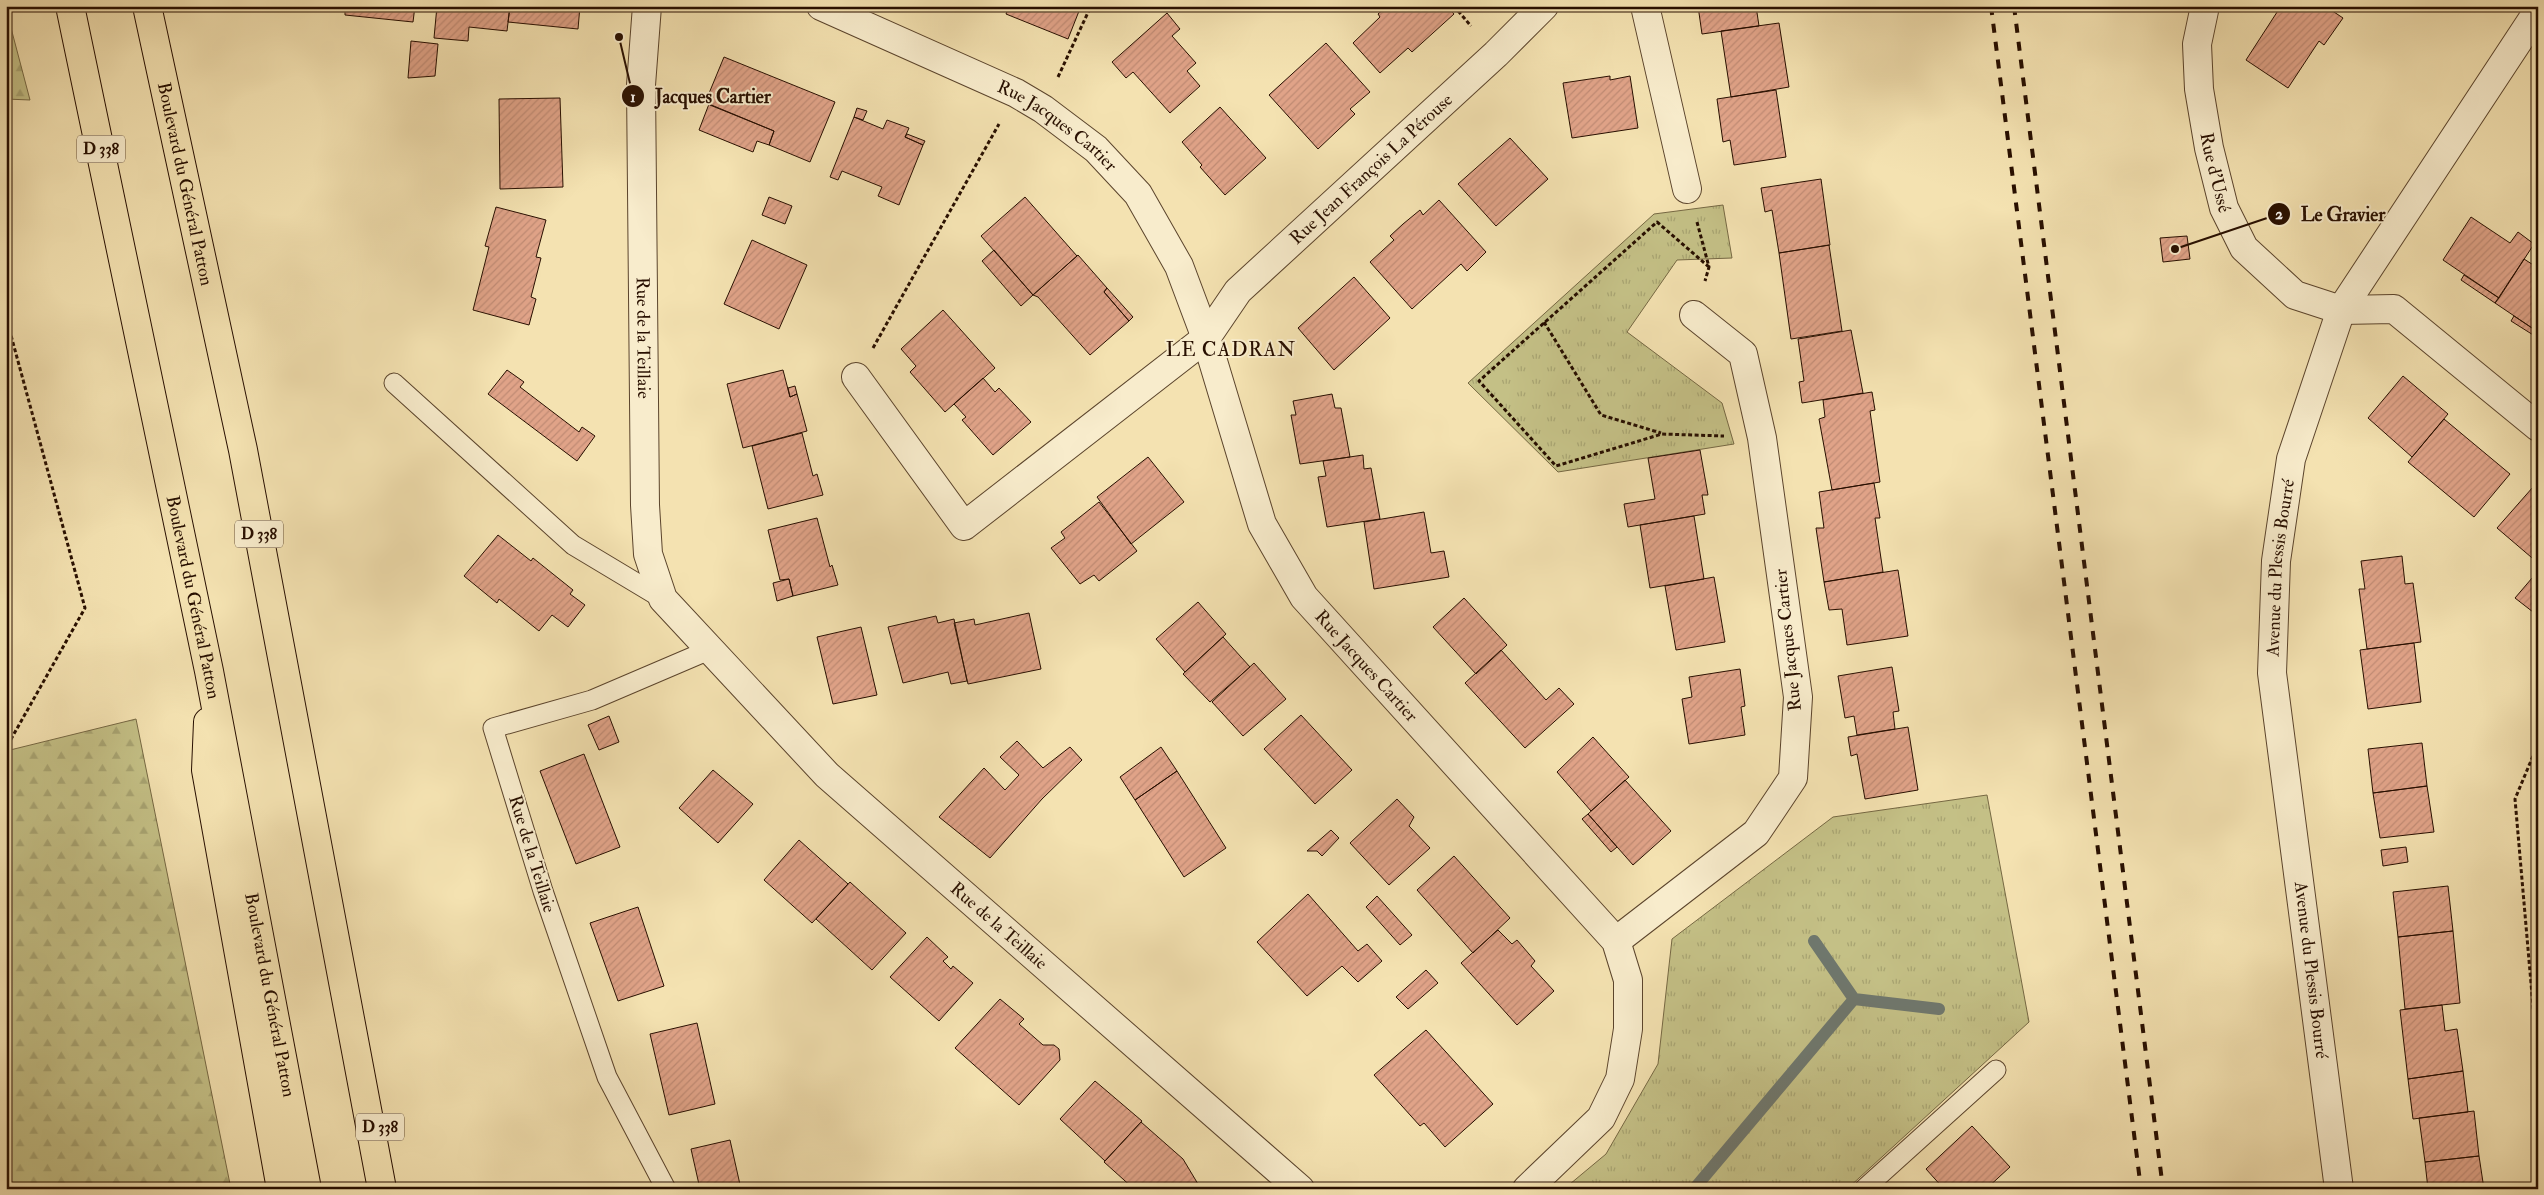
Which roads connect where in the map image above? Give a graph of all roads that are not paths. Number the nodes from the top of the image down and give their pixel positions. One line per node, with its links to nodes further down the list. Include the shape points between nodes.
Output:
1 (70, 6): 18 (highway, Boulevard du Général Patton / D 338)
2 (147, 6): 20 (highway, Boulevard du Général Patton / D 338, via 243,450)
3 (647, 6): 16 (street, Rue de la Teillaie, via 641,85 645,505 648,554)
4 (821, 6): 12 (street, Rue Jacques Cartier, via 1016,93 1096,149 1138,194 1179,266)
5 (1544, 6): 12 (street, Rue Jean François La Pérouse, via 1238,291)
6 (1645, 6): 9 (street)
7 (2205, 6): 10 (street, Rue d'Ussé, via 2197,44 2199,89 2224,208 2244,248 2295,294)
8 (2538, 11): 10 (street, Avenue du Plessis Bourré)
9 (1687, 189)
10 (2340, 310): 15 (street, via 2394,309); 30 (street, Avenue du Plessis Bourré, via 2291,459 2276,561 2272,673)
11 (1694, 315): 19 (street, Rue Jacques Cartier, via 1743,354 1762,438 1798,697 1793,778 1756,833)
12 (1206, 338): 13 (street, via 964,526); 19 (street, Rue Jacques Cartier, via 1262,524 1304,597)
13 (856, 377)
14 (394, 383): 16 (lane, via 573,545)
15 (2538, 427)
16 (663, 599): 17 (street, Rue de la Teillaie)
17 (710, 650): 26 (lane, Rue de la Teillaie, via 592,700 493,728 543,891 607,1077); 27 (street, Rue de la Teillaie, via 827,775)
18 (209, 671): 22 (highway, D 338, via 206,770); 23 (highway, Boulevard du Général Patton / D 338)
19 (1616, 941): 28 (street, Rue Jacques Cartier, via 1628,980 1628,1029 1620,1078 1601,1118)
20 (359, 1064): 24 (highway, Boulevard du Général Patton / D 338); 25 (highway, D 338)
21 (1996, 1070): 29 (lane)
22 (281, 1189)
23 (307, 1189)
24 (382, 1189)
25 (401, 1189)
26 (666, 1189)
27 (1300, 1189)
28 (1527, 1189)
29 (1864, 1189)
30 (2339, 1189)

